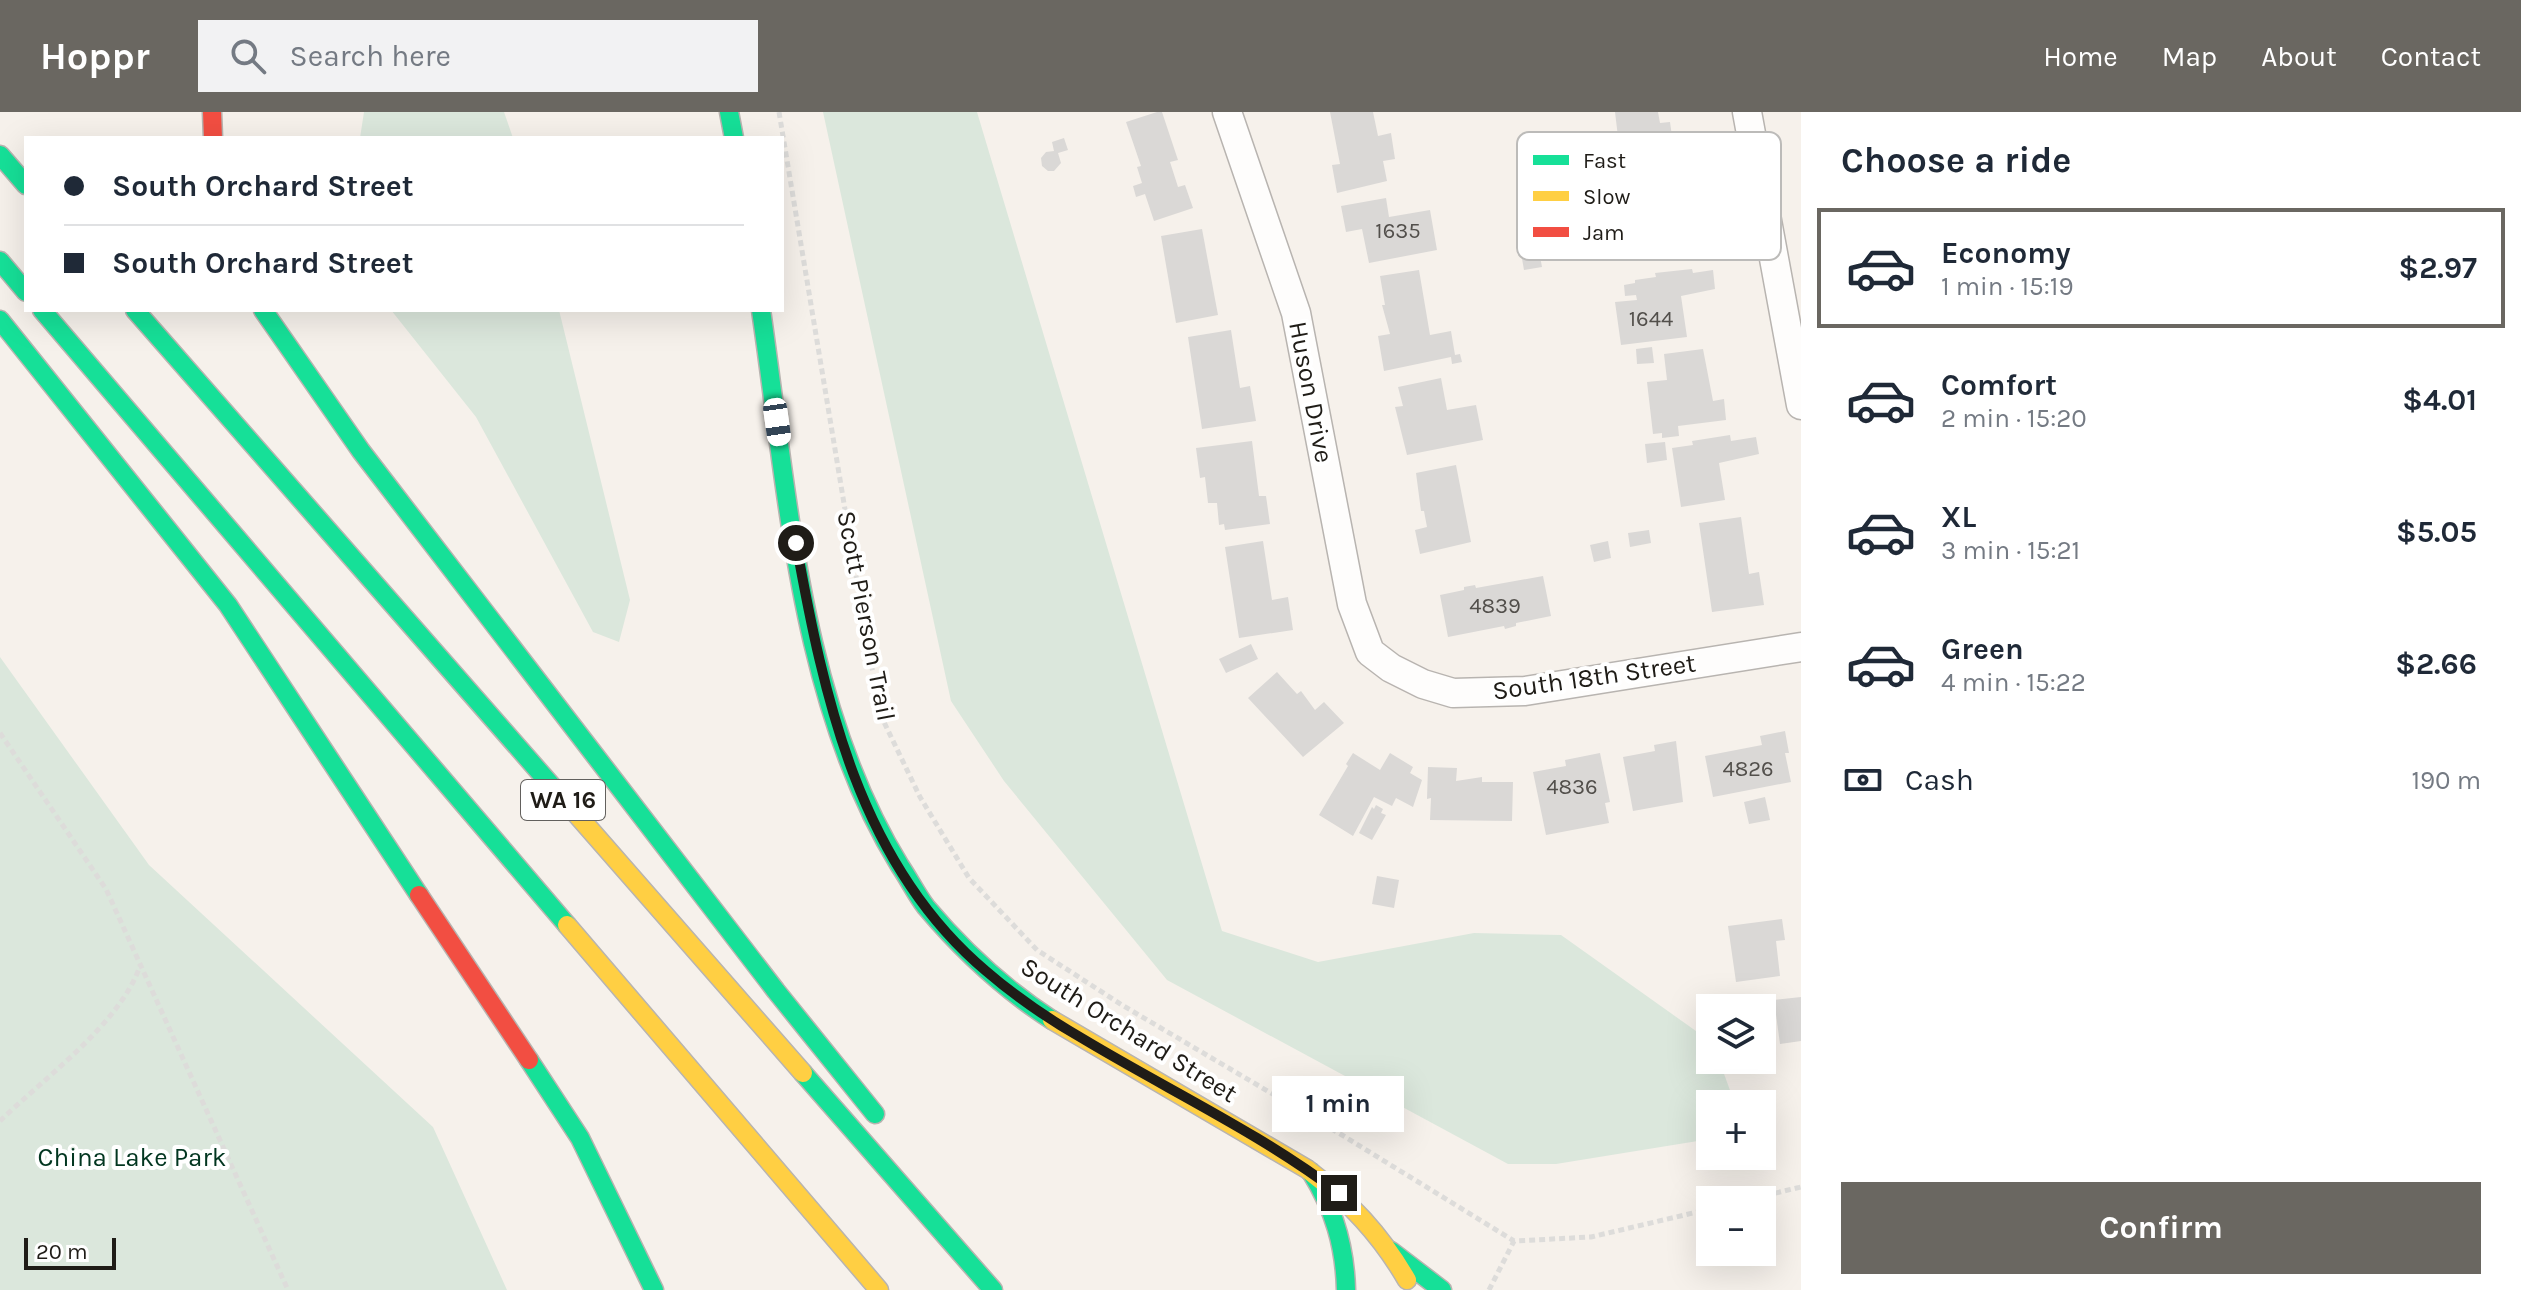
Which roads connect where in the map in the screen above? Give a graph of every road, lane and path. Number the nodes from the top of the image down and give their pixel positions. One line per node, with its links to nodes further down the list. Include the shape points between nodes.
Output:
1 (212, 112): 7 (main road)
2 (729, 112): 8 (main road)
3 (779, 112): 9 (path, Scott Pierson Trail)
4 (1227, 112): 23 (street, Huson Drive, via 1296,313 1352,604 1370,652)
5 (1747, 112): 6 (street)
6 (1751, 132)
7 (213, 136)
8 (734, 136)
9 (783, 136)
10 (784, 142): 32 (path, Scott Pierson Trail, via 883,720 920,797 969,878 1037,950)
11 (0, 155): 12 (main road)
12 (24, 183)
13 (1774, 260): 21 (street)
14 (0, 261): 15 (main road)
15 (24, 290)
16 (44, 312): 36 (main road, WA 16)
17 (137, 312): 37 (main road, WA 16)
18 (264, 312): 27 (main road, via 371,464)
19 (761, 312): 28 (main road, South Orchard Street, via 785,485 834,721 892,858 947,932 1027,1003)
20 (0, 320): 35 (main road, via 228,605 580,1138)
21 (1801, 405)
22 (1801, 647): 23 (street, South 18th Street, via 1525,691 1453,693)
23 (1391, 668)
24 (0, 733): 25 (path, via 106,889)
25 (140, 965): 26 (path, via 114,1013); 34 (path)
26 (0, 1121)
27 (886, 1128)
28 (1311, 1172): 33 (main road, South Orchard Street, via 1363,1216); 38 (main road, via 1335,1215)
29 (1801, 1187): 30 (path)
30 (1776, 1193)
31 (1696, 1212): 32 (path, via 1591,1237)
32 (1514, 1241): 41 (path)
33 (1391, 1251): 39 (main road, South Orchard Street); 40 (main road)
34 (288, 1290)
35 (654, 1290)
36 (879, 1290)
37 (993, 1290)
38 (1346, 1290)
39 (1413, 1290)
40 (1442, 1290)
41 (1489, 1290)

